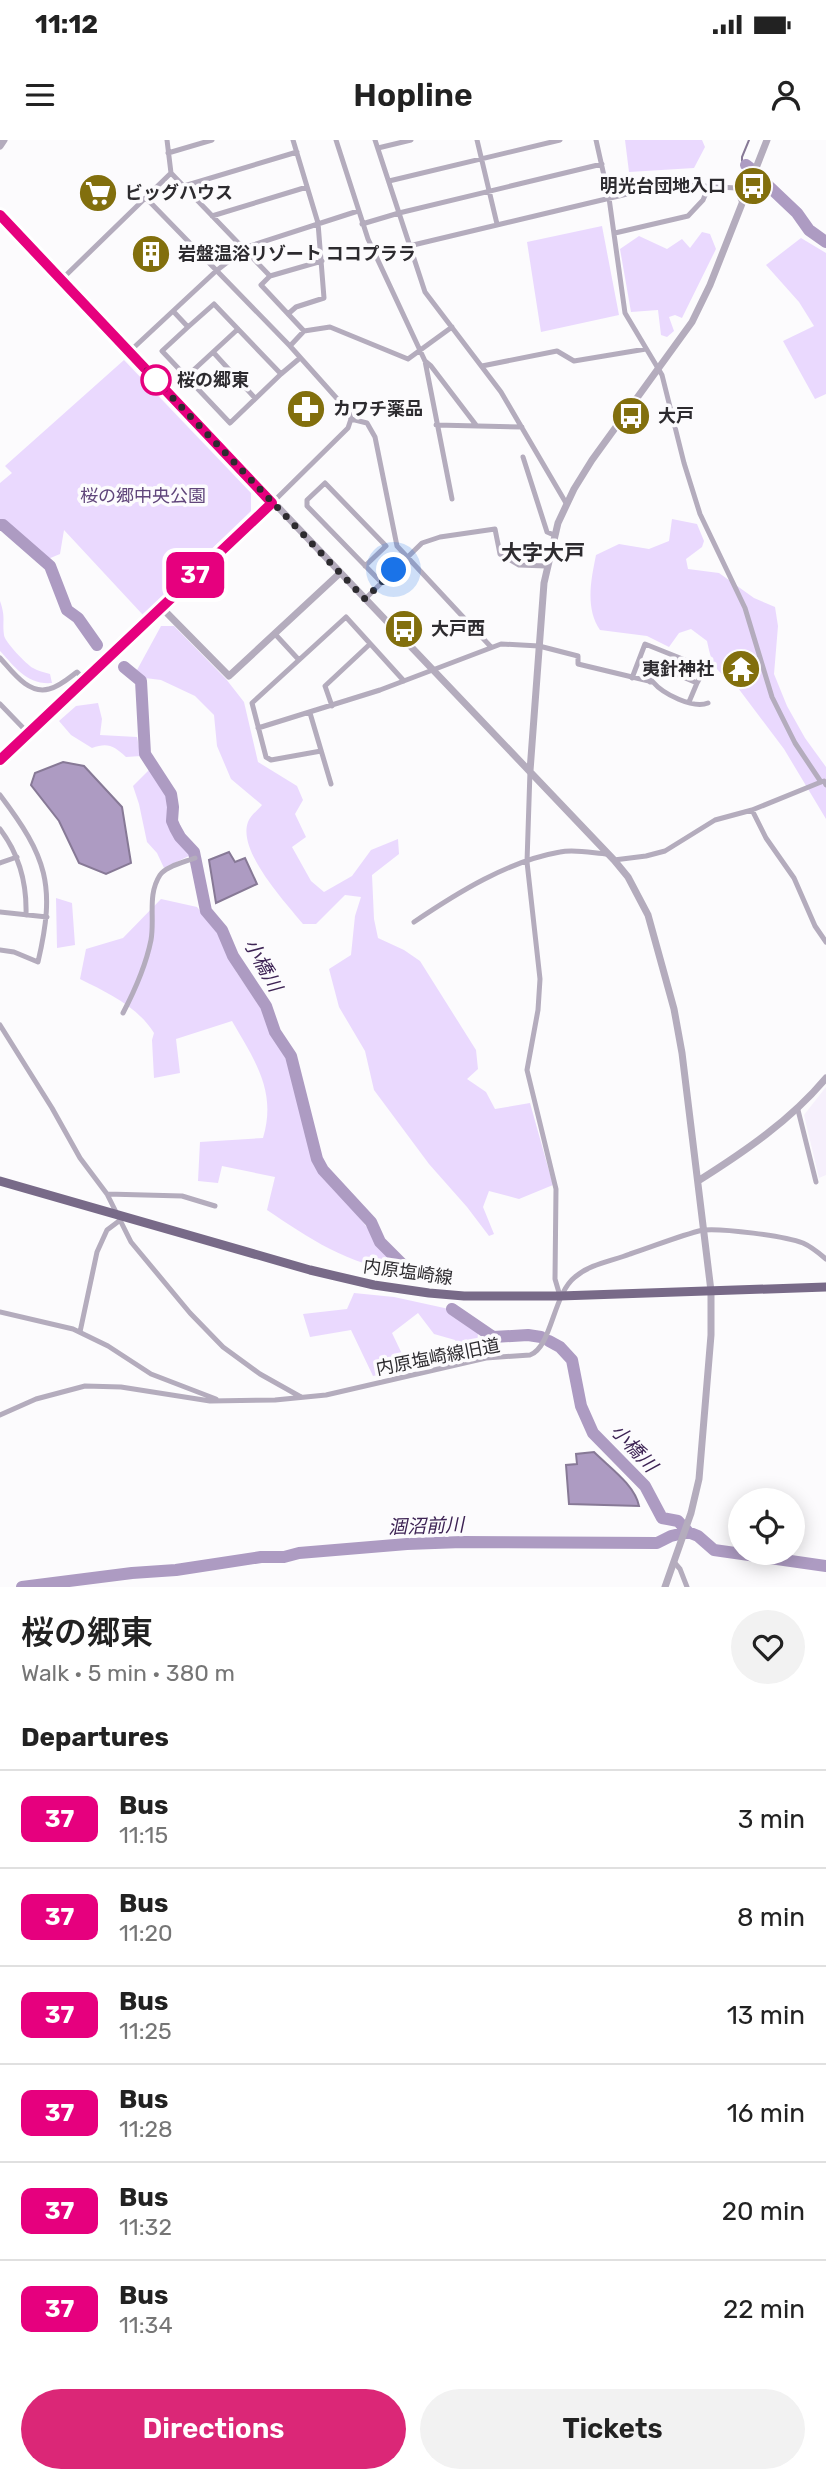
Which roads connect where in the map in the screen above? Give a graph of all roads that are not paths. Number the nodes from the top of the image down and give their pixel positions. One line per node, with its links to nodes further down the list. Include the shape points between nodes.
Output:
1 (4, 140): 12 (street)
2 (166, 140): 15 (street)
3 (212, 140): 15 (street)
4 (293, 140): 14 (street)
5 (335, 140): 27 (street)
6 (375, 140): 13 (street)
7 (411, 140): 13 (street)
8 (477, 140): 16 (street)
9 (560, 140): 16 (street)
10 (596, 140): 17 (street)
11 (766, 140): 26 (street)
12 (0, 146)
13 (378, 148): 19 (street)
14 (297, 152): 20 (street); 22 (street)
15 (169, 153): 18 (street)
16 (482, 158): 19 (street); 23 (street)
17 (602, 164): 23 (street); 25 (street)
18 (172, 173): 20 (street); 24 (street)
19 (389, 181): 28 (street)
20 (184, 186): 30 (street)
21 (709, 186): 25 (street, via 668,184); 26 (street, via 736,188); 34 (street, via 688,216)
22 (307, 187): 30 (street); 31 (street)
23 (489, 191): 28 (street); 33 (street)
24 (146, 198): 38 (street); 40 (street)
25 (609, 198): 33 (street); 34 (street)
26 (742, 203): 55 (street, via 701,304)
27 (358, 211): 31 (street); 32 (street)
28 (399, 213): 32 (street); 35 (street)
29 (0, 215): 40 (street)
30 (212, 216): 36 (street)
31 (318, 223): 36 (street); 37 (street)
32 (362, 224): 48 (street)
33 (497, 224): 35 (street)
34 (615, 233): 49 (street, via 625,313)
35 (409, 246): 44 (street, via 425,292)
36 (243, 249): 38 (street); 39 (street)
37 (321, 261): 39 (street); 42 (street, via 324,298)
38 (216, 271): 41 (street); 47 (street)
39 (270, 276): 42 (street, via 261,285)
40 (61, 280): 50 (street)
41 (173, 311): 43 (street); 50 (street)
42 (288, 314): 46 (street)
43 (188, 327): 45 (street, via 214,304); 57 (street, via 162,351)
44 (452, 327): 48 (street); 54 (street)
45 (239, 329): 51 (street); 56 (street)
46 (304, 331): 47 (street); 48 (street, via 330,327 408,359)
47 (290, 346): 52 (street)
48 (421, 349): 53 (street)
49 (646, 349): 54 (street, via 574,361 557,351); 55 (street)
50 (130, 352): 65 (street)
51 (213, 352): 57 (street); 58 (street)
52 (300, 358): 56 (street); 59 (street)
53 (425, 361): 60 (street); 61 (street)
54 (482, 366): 62 (street)
55 (659, 369): 66 (street); 97 (street, via 699,514 745,608 779,715)
56 (281, 374): 58 (street)
57 (186, 377): 58 (street, via 230,423)
58 (256, 398)
59 (351, 419): 65 (street, via 348,428); 68 (street, via 367,422 375,437 397,546)
60 (436, 425): 61 (street); 64 (street)
61 (476, 425): 62 (street)
62 (522, 427): 66 (street)
63 (523, 457): 67 (street, via 547,531)
64 (452, 499)
65 (272, 503): 71 (street); 74 (street)
66 (566, 503): 67 (street)
67 (554, 535): 70 (street)
68 (408, 557): 70 (street, via 422,543 440,537 495,529 500,554 519,565); 72 (street); 78 (street)
69 (365, 566): 69 (street, via 307,506 307,500 325,483 386,545); 72 (street)
70 (546, 566): 77 (street)
71 (340, 573): 73 (street); 75 (street)
72 (381, 582): 73 (street)
73 (365, 599): 81 (street)
74 (161, 607): 75 (street, via 229,676); 83 (street)
75 (275, 634): 80 (street)
76 (370, 644): 80 (street, via 346,617); 84 (street); 90 (street, via 325,686)
77 (539, 646): 78 (street); 82 (street, via 578,656 579,664); 96 (street)
78 (491, 647): 81 (street)
79 (0, 658): 83 (street, via 18,679 37,689 54,687 78,672)
80 (299, 660): 92 (street, via 252,704)
81 (434, 670): 84 (street); 96 (street)
82 (632, 678): 85 (street); 86 (street, via 645,644 705,668)
83 (85, 680): 93 (street)
84 (404, 681): 90 (street)
85 (650, 682): 86 (street, via 657,666); 87 (street)
86 (697, 683): 87 (street)
87 (689, 702): 88 (street)
88 (708, 703)
89 (0, 704): 93 (street)
90 (332, 706): 91 (street)
91 (310, 713): 92 (street); 94 (street)
92 (258, 728): 94 (street, via 266,757 271,760)
93 (29, 734): 95 (street)
94 (321, 751): 98 (street)
95 (0, 760)
96 (530, 771): 103 (street); 105 (street)
97 (824, 784): 100 (street)
98 (331, 785)
99 (0, 794): 109 (street, via 36,852 45,881)
100 (752, 810): 103 (street, via 715,820 646,856); 111 (street)
101 (0, 829): 102 (street)
102 (16, 857): 106 (street); 108 (street, via 23,873)
103 (611, 857): 105 (street, via 561,851); 118 (street, via 628,877 648,915 674,1009)
104 (195, 858): 113 (street, via 160,875 152,894 152,938)
105 (527, 862): 110 (street, via 477,883); 127 (street, via 540,979 527,1070 556,1189 555,1279)
106 (0, 863)
107 (0, 912): 108 (street)
108 (26, 915): 109 (street)
109 (47, 916): 112 (street, via 38,962)
110 (414, 922)
111 (826, 942)
112 (0, 950)
113 (123, 1013)
114 (0, 1025): 120 (street, via 80,1158)
115 (826, 1078): 116 (street)
116 (798, 1110): 118 (street); 119 (street)
117 (0, 1181): 122 (main road, 内原塩崎線)
118 (698, 1181): 123 (street)
119 (816, 1182)
120 (107, 1194): 121 (street, via 182,1196); 122 (street)
121 (215, 1206)
122 (117, 1218): 127 (main road, 内原塩崎線, via 374,1285 456,1295); 129 (street, via 97,1252); 130 (street, via 131,1242 223,1348)
123 (703, 1230): 124 (street, 内原塩崎線旧道, via 793,1241); 126 (street); 127 (street, 内原塩崎線旧道, via 588,1269 572,1279)
124 (826, 1259)
125 (826, 1287): 126 (main road, 内原塩崎線)
126 (711, 1291): 127 (main road, 内原塩崎線); 133 (street, via 699,1479)
127 (560, 1296): 130 (street, 内原塩崎線旧道, via 536,1353 486,1358)
128 (0, 1312): 129 (street)
129 (80, 1332): 131 (street, via 150,1374)
130 (301, 1397): 131 (street, 内原塩崎線旧道)
131 (223, 1401): 132 (street, 内原塩崎線旧道, via 85,1386 36,1399)
132 (0, 1415)
133 (675, 1560): 134 (street); 135 (street)
134 (665, 1587)
135 (687, 1587)

